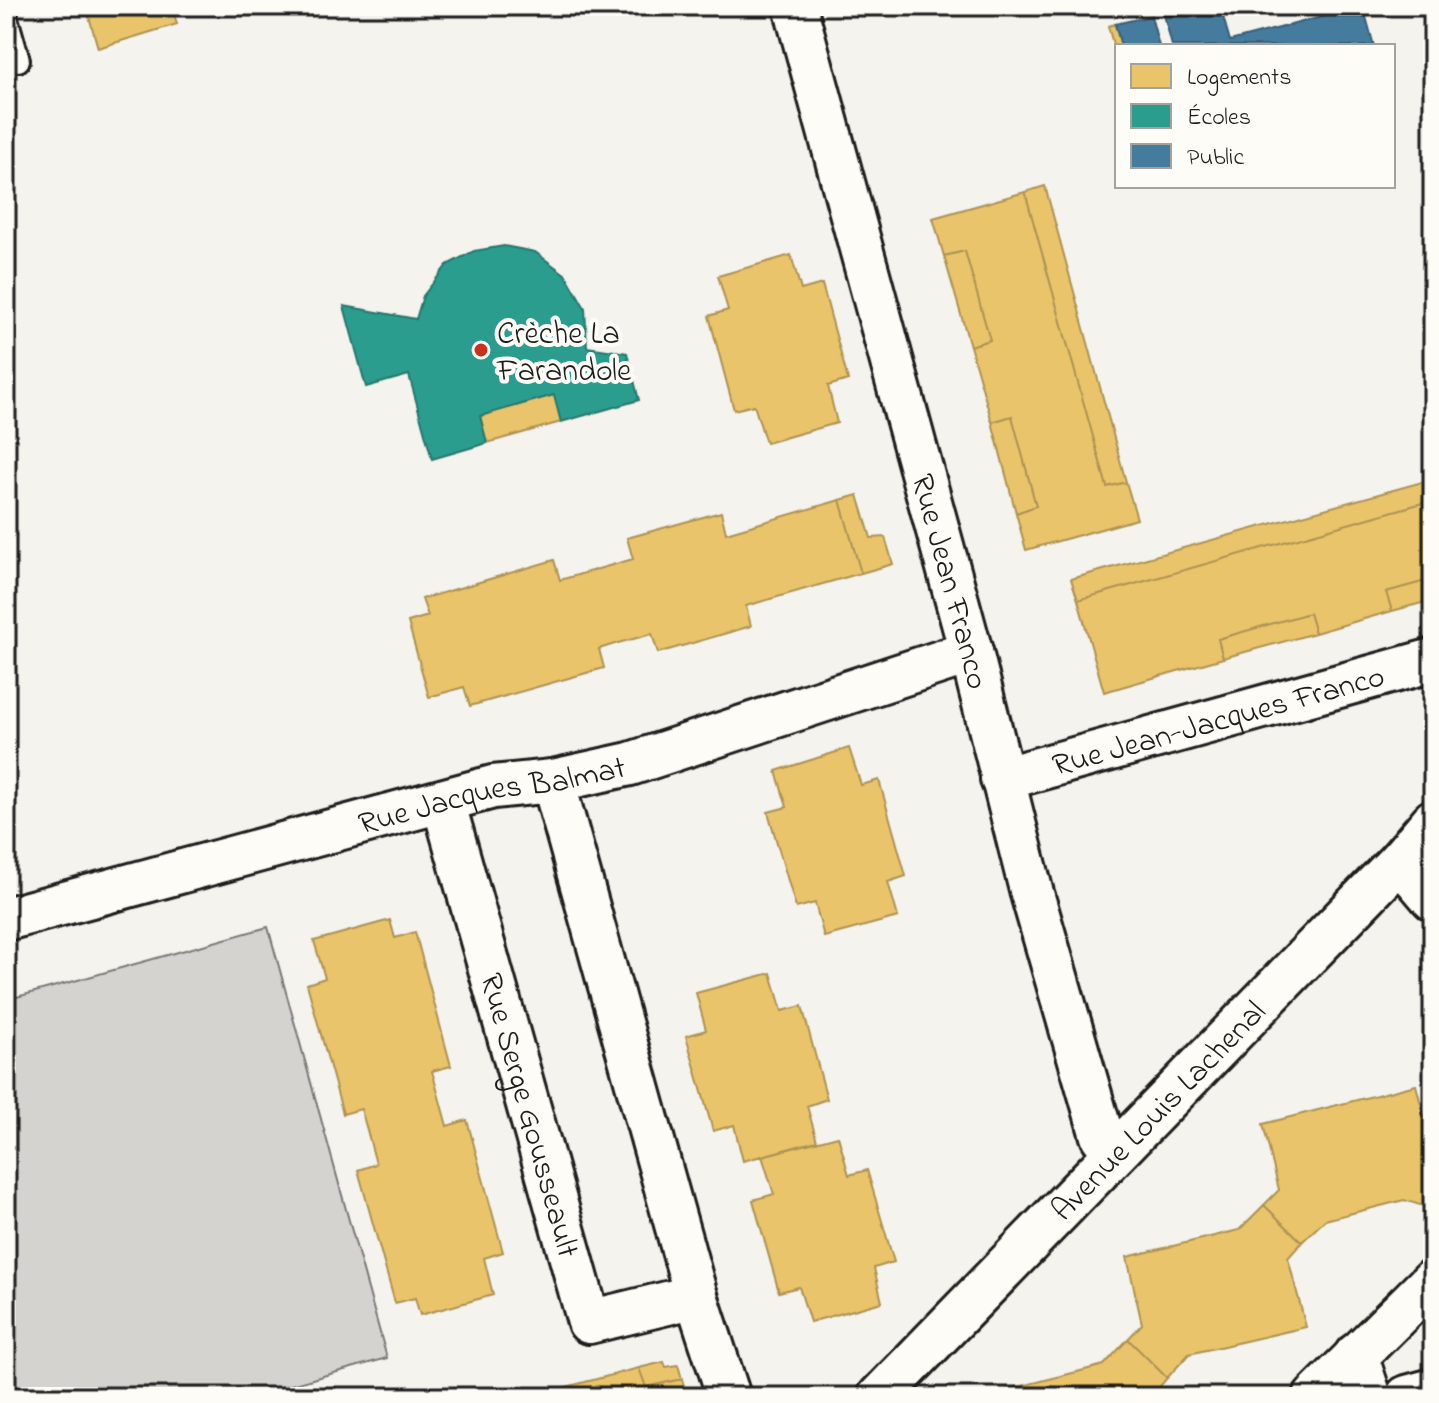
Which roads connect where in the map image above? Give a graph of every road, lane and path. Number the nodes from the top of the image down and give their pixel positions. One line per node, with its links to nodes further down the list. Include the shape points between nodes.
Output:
1 (795, 6): 4 (street, Rue Jean Franco)
2 (6, 18): 3 (lane)
3 (18, 60)
4 (971, 652): 6 (street, Rue Jean Franco); 7 (street, Rue Jacques Balmat, via 630,764)
5 (1433, 660): 6 (street, Rue Jean-Jacques Franco)
6 (1002, 779): 13 (street, Rue Jean Franco, via 1102,1136)
7 (553, 781): 8 (street, Rue Jacques Balmat, via 493,787); 15 (street)
8 (443, 801): 12 (street, Rue Jacques Balmat); 15 (street, Rue Serge Gousseault, via 589,1322)
9 (1433, 821): 10 (street, Avenue Louis Lachenal)
10 (1400, 860): 11 (street); 13 (street, Avenue Louis Lachenal)
11 (1433, 899)
12 (6, 919)
13 (1115, 1152): 19 (street, Avenue Louis Lachenal)
14 (1433, 1280): 16 (street)
15 (696, 1296): 18 (street)
16 (1356, 1355): 20 (street); 21 (street)
17 (1433, 1390): 22 (street)
18 (729, 1397)
19 (879, 1397)
20 (1315, 1397)
21 (1370, 1397)
22 (1407, 1397)

